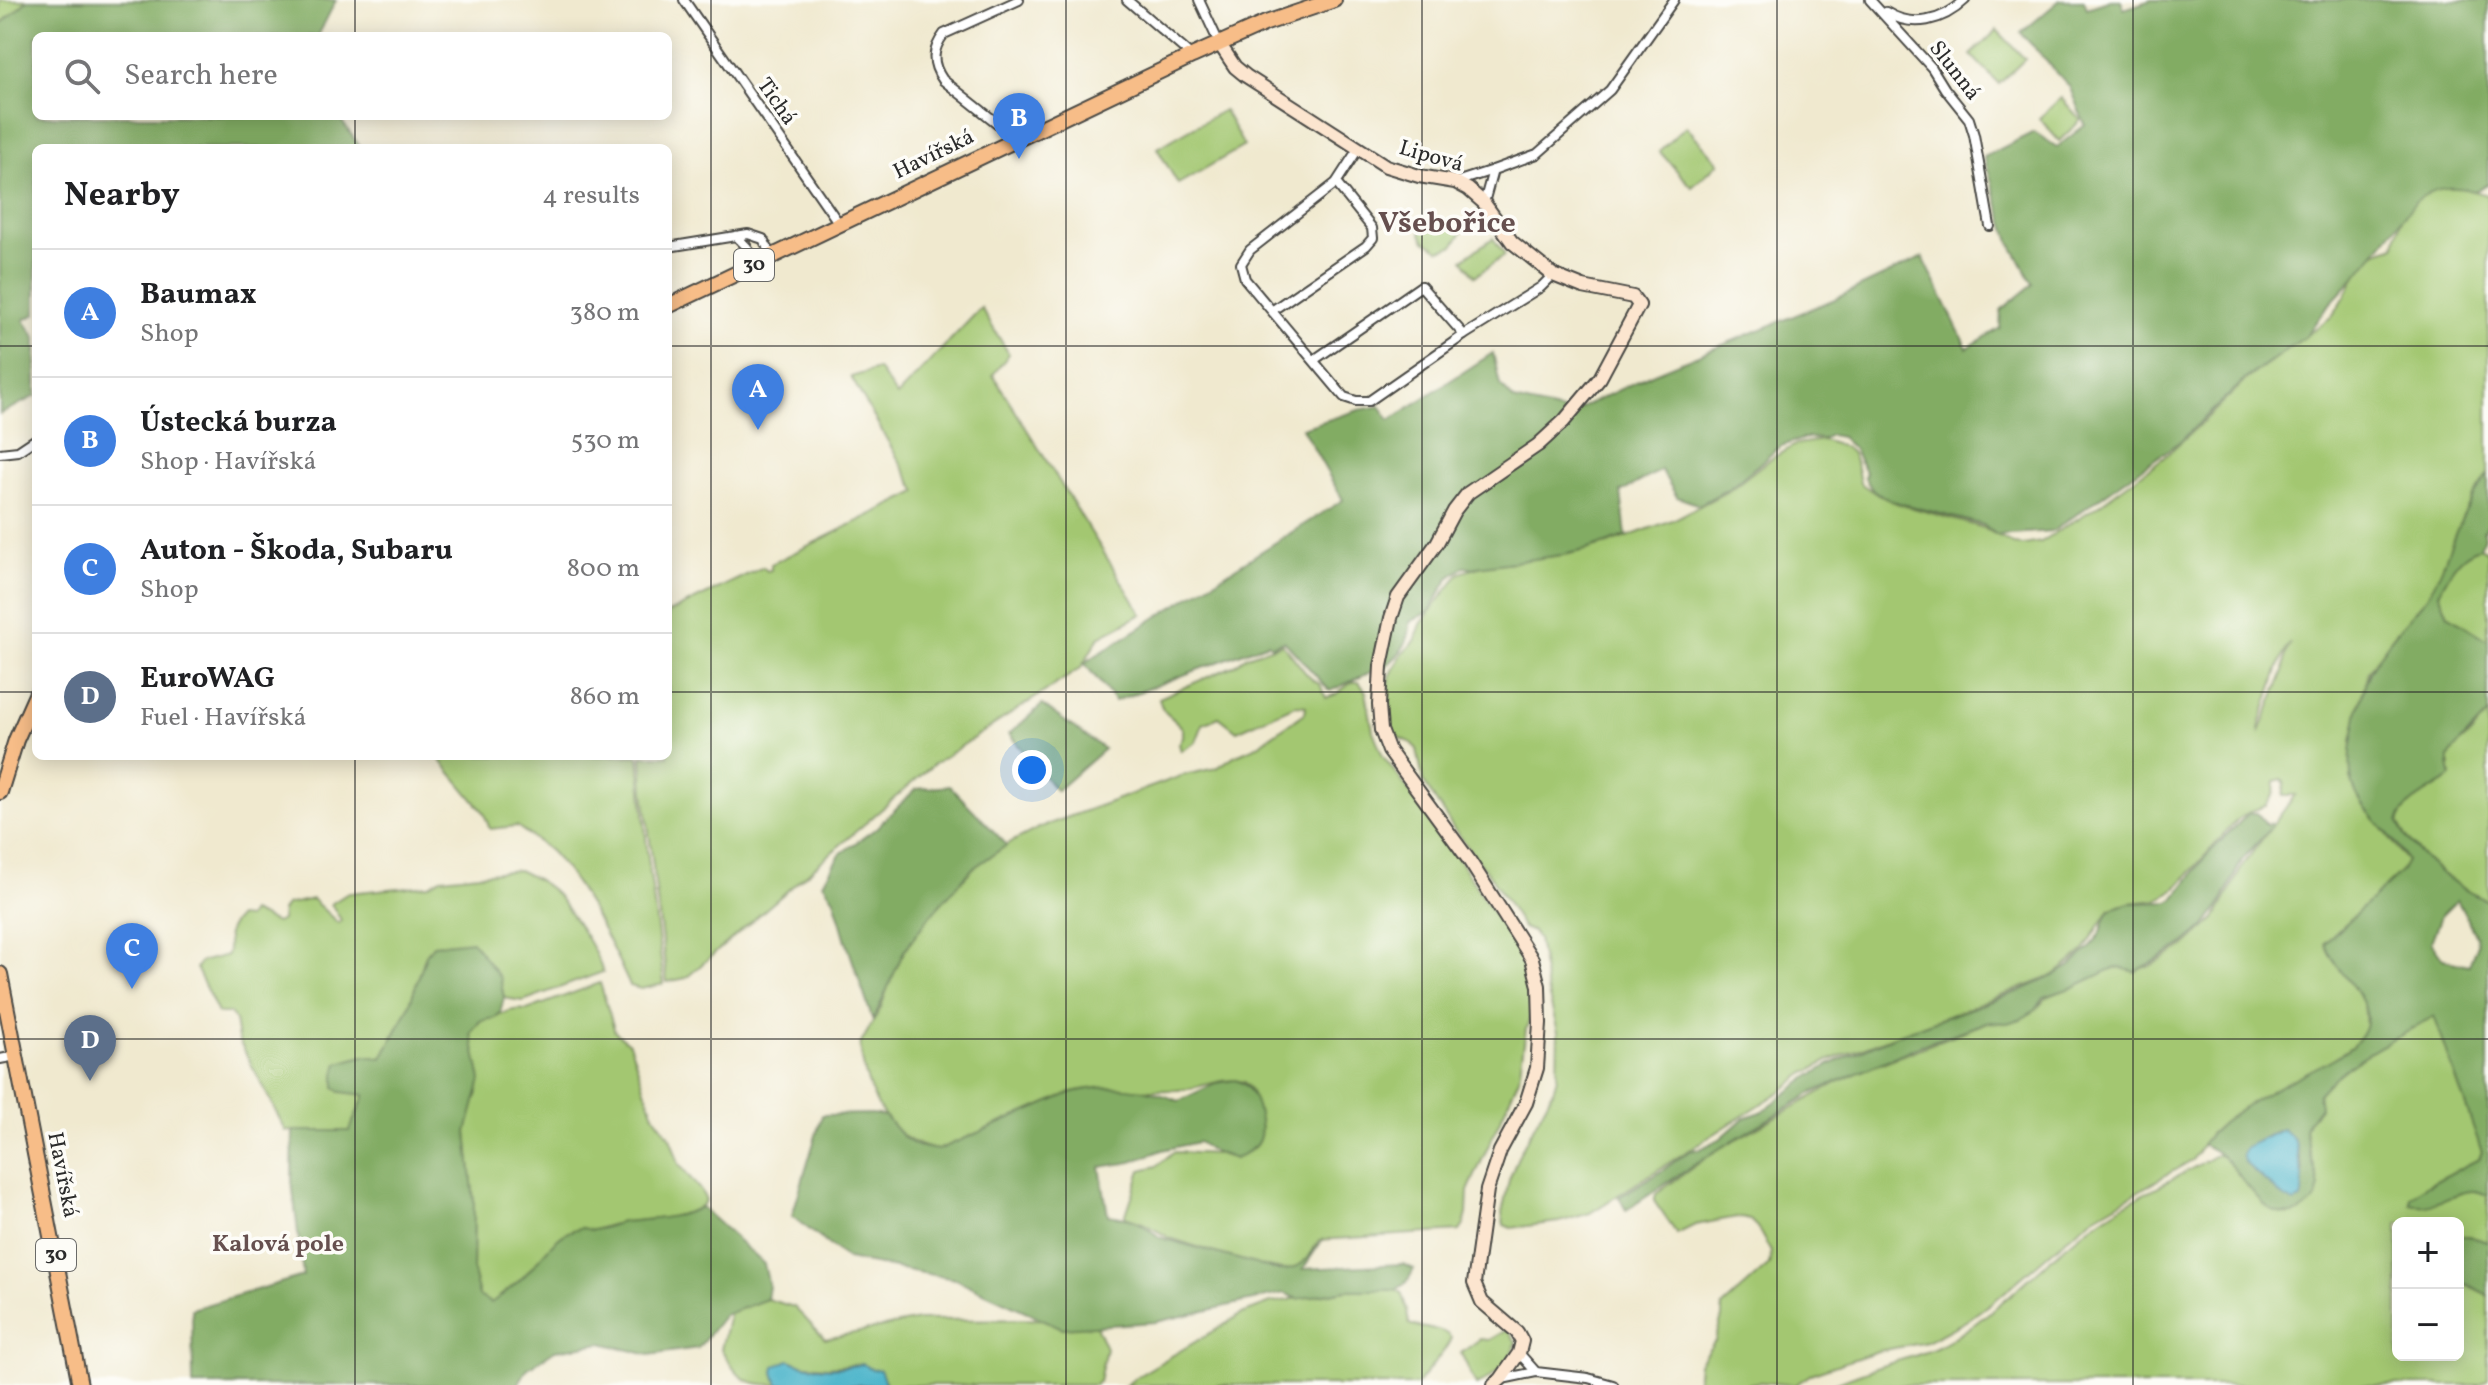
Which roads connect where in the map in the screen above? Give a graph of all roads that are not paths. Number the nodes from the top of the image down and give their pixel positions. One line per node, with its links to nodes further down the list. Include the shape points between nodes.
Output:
1 (684, 0): 17 (street, Tichá)
2 (1019, 0): 11 (street, via 944,34 935,45 933,60 943,80)
3 (1127, 0): 10 (street)
4 (1199, 0): 9 (street)
5 (1334, 0): 9 (main road, 30)
6 (1674, 0): 13 (street, via 1610,90 1537,154)
7 (1965, 0): 8 (street, via 1947,15 1915,22 1895,17)
8 (1873, 2): 18 (street, Slunná, via 1969,119)
9 (1219, 43): 10 (main road, Havířská / 30); 12 (street, Lipová, via 1246,76)
10 (1192, 56): 11 (main road, Havířská / 30)
11 (1017, 139): 17 (main road, Havířská / 30)
12 (1358, 149): 14 (street, Lipová, via 1386,166); 15 (street)
13 (1493, 170): 14 (street); 16 (street)
14 (1455, 182): 16 (street, Lipová)
15 (1336, 183): 25 (street, via 1244,256 1245,279); 25 (street, via 1372,228 1373,238)
16 (1484, 203): 23 (street, Lipová, via 1512,242)
17 (840, 225): 21 (main road, Havířská / 30)
18 (1990, 226)
19 (736, 236): 20 (street); 21 (street, via 763,239); 22 (street, via 750,254)
20 (672, 246)
21 (772, 256): 22 (main road, Havířská / 30)
22 (740, 271): 24 (main road, Havířská / 30)
23 (1553, 275): 26 (street); 35 (street, Lipová, via 1633,297 1638,309 1600,378 1551,436 1468,493 1454,511 1398,597 1381,666 1379,705 1389,751 1469,860 1532,959 1539,986 1537,1068 1487,1190 1474,1283 1482,1302 1517,1332 1522,1341)
24 (672, 304)
25 (1273, 310): 27 (street)
26 (1464, 335): 27 (street, via 1369,401 1344,397); 27 (street, via 1421,286)
27 (1314, 360)
28 (32, 442): 29 (street, via 18,451)
29 (1, 452)
30 (32, 704): 31 (main road)
31 (0, 792)
32 (0, 974): 33 (main road, Havířská / 30)
33 (16, 1056): 34 (street); 38 (main road, Havířská / 30)
34 (0, 1059)
35 (1519, 1353): 36 (street); 37 (street)
36 (1536, 1372): 37 (street); 39 (street)
37 (1498, 1382)
38 (80, 1385)
39 (1613, 1385)

